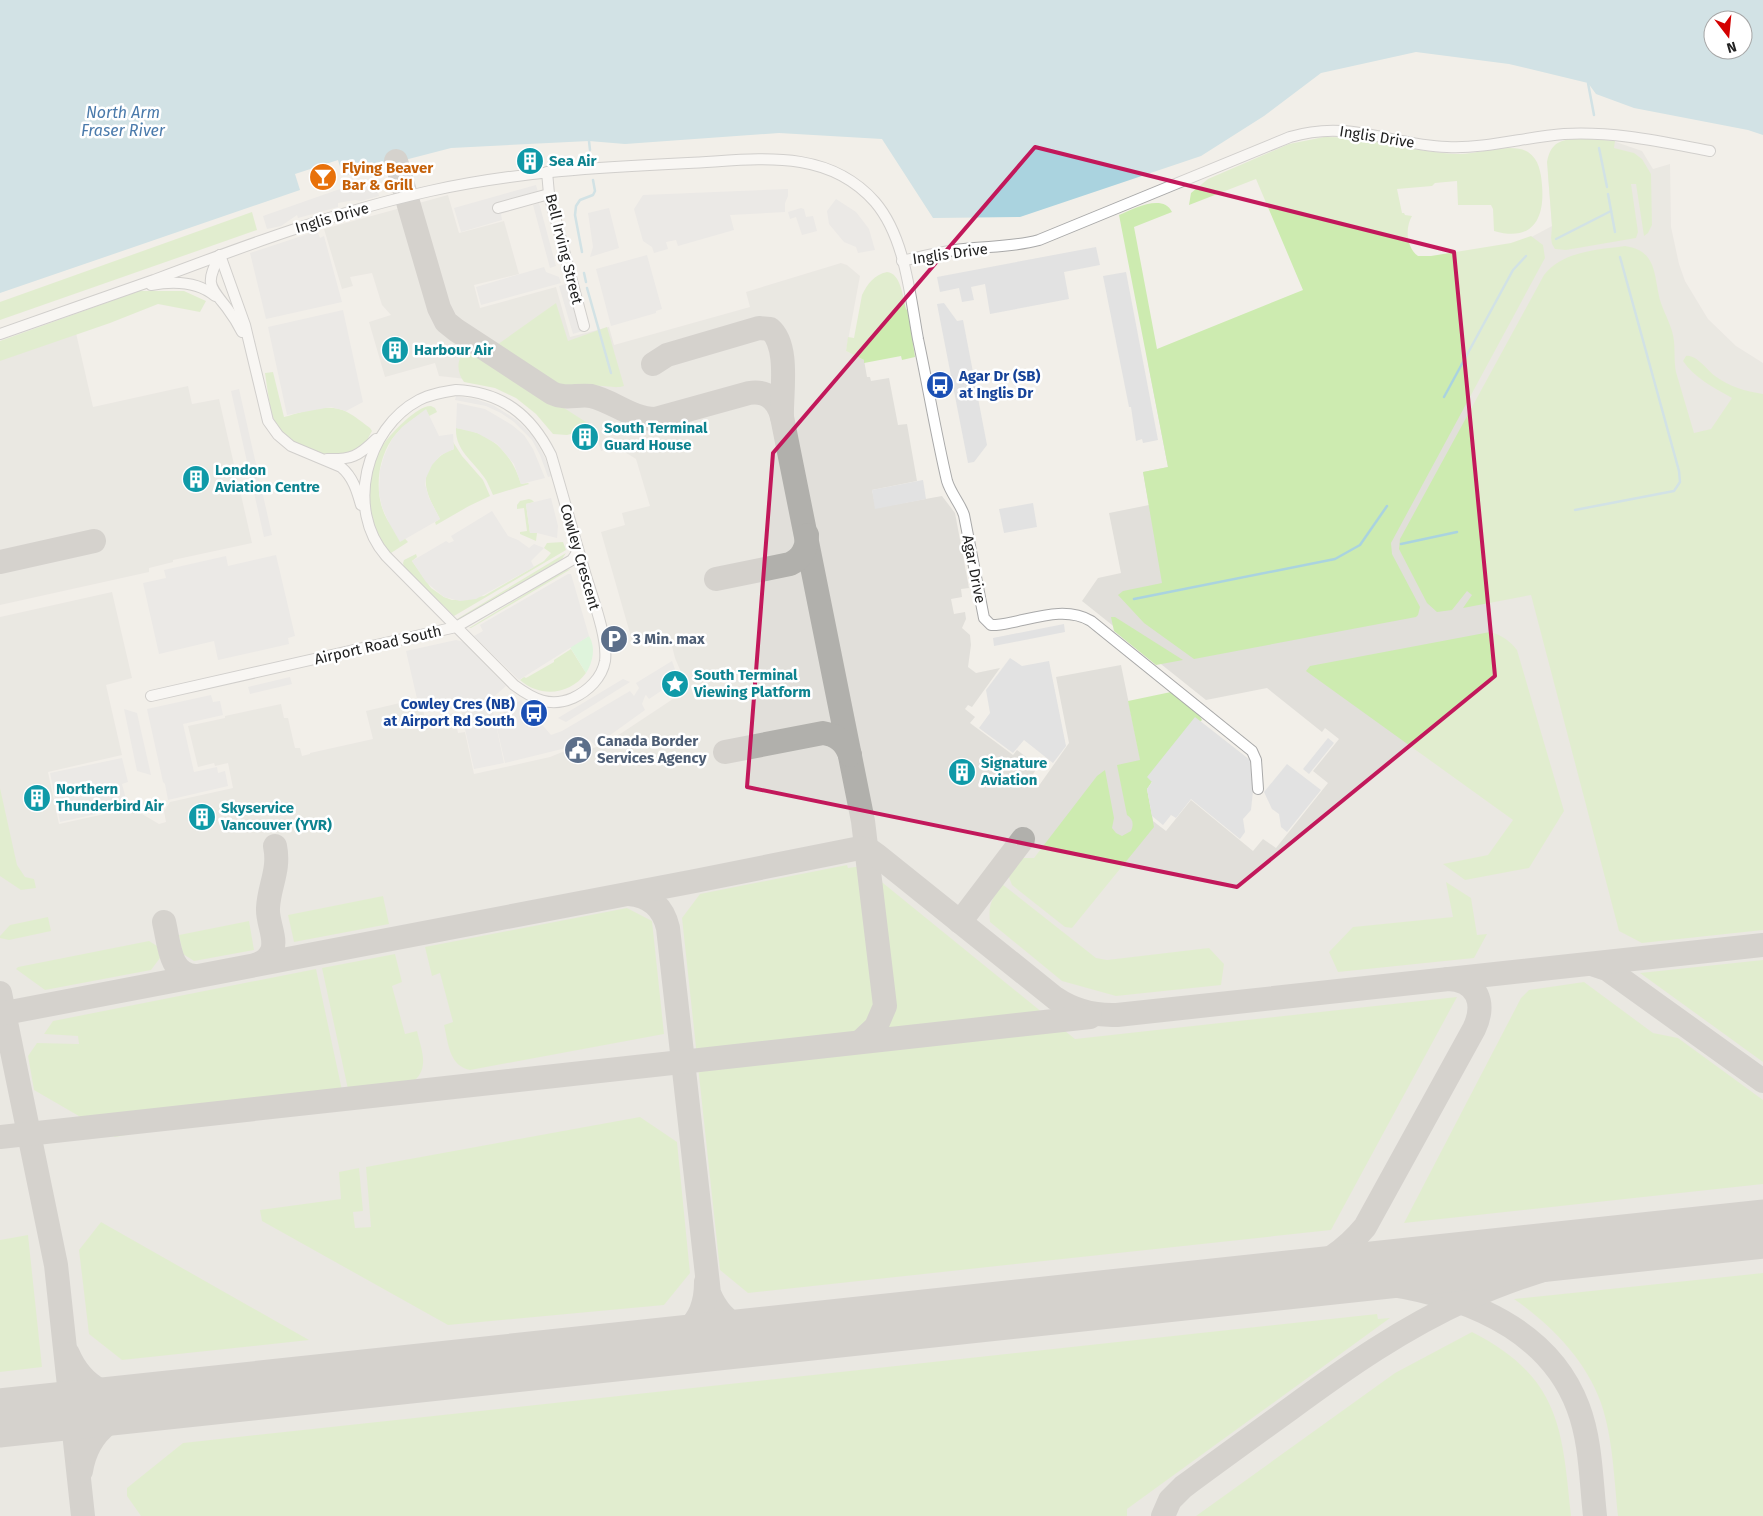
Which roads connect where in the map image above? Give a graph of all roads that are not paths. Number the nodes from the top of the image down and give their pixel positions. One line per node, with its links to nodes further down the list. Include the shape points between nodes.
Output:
1 (1710, 151): 6 (street, Inglis Drive, via 1604,134 1555,135 1447,147 1344,130 1310,132 1290,137 1039,240 1003,247 966,248)
2 (547, 172): 3 (street, Bell Irving Street); 5 (street, Inglis Drive, via 422,193 318,221); 6 (street, Inglis Drive, via 765,160 816,164 843,176 873,200 890,225)
3 (549, 194): 4 (street); 9 (street, Bell Irving Street)
4 (498, 208)
5 (220, 255): 7 (street, Inglis Drive); 8 (street, via 210,278); 11 (street)
6 (902, 261): 18 (street, Agar Drive, via 947,481 964,515 984,618 991,625 996,625 1064,613 1091,621 1252,751 1256,760)
7 (128, 289): 8 (street, via 166,283 185,284 208,290); 10 (street, Inglis Drive)
8 (219, 300): 11 (street)
9 (584, 326)
10 (0, 334)
11 (249, 344): 13 (street, via 272,427 291,446)
12 (384, 431): 13 (street, via 354,457 341,460); 14 (street, Cowley Crescent, via 366,476); 15 (street, Cowley Crescent, via 411,405 439,393 468,390 504,403 528,420 551,455)
13 (320, 458): 14 (street, via 341,467 350,476)
14 (368, 525): 16 (street, Cowley Crescent, via 380,549)
15 (576, 543): 16 (street, Airport Road South, via 577,551 572,560); 16 (street, Cowley Crescent, via 605,650 601,673 585,691 556,703 545,703 531,697 514,685)
16 (456, 627): 17 (street, Airport Road South)
17 (151, 696)
18 (1258, 789)

